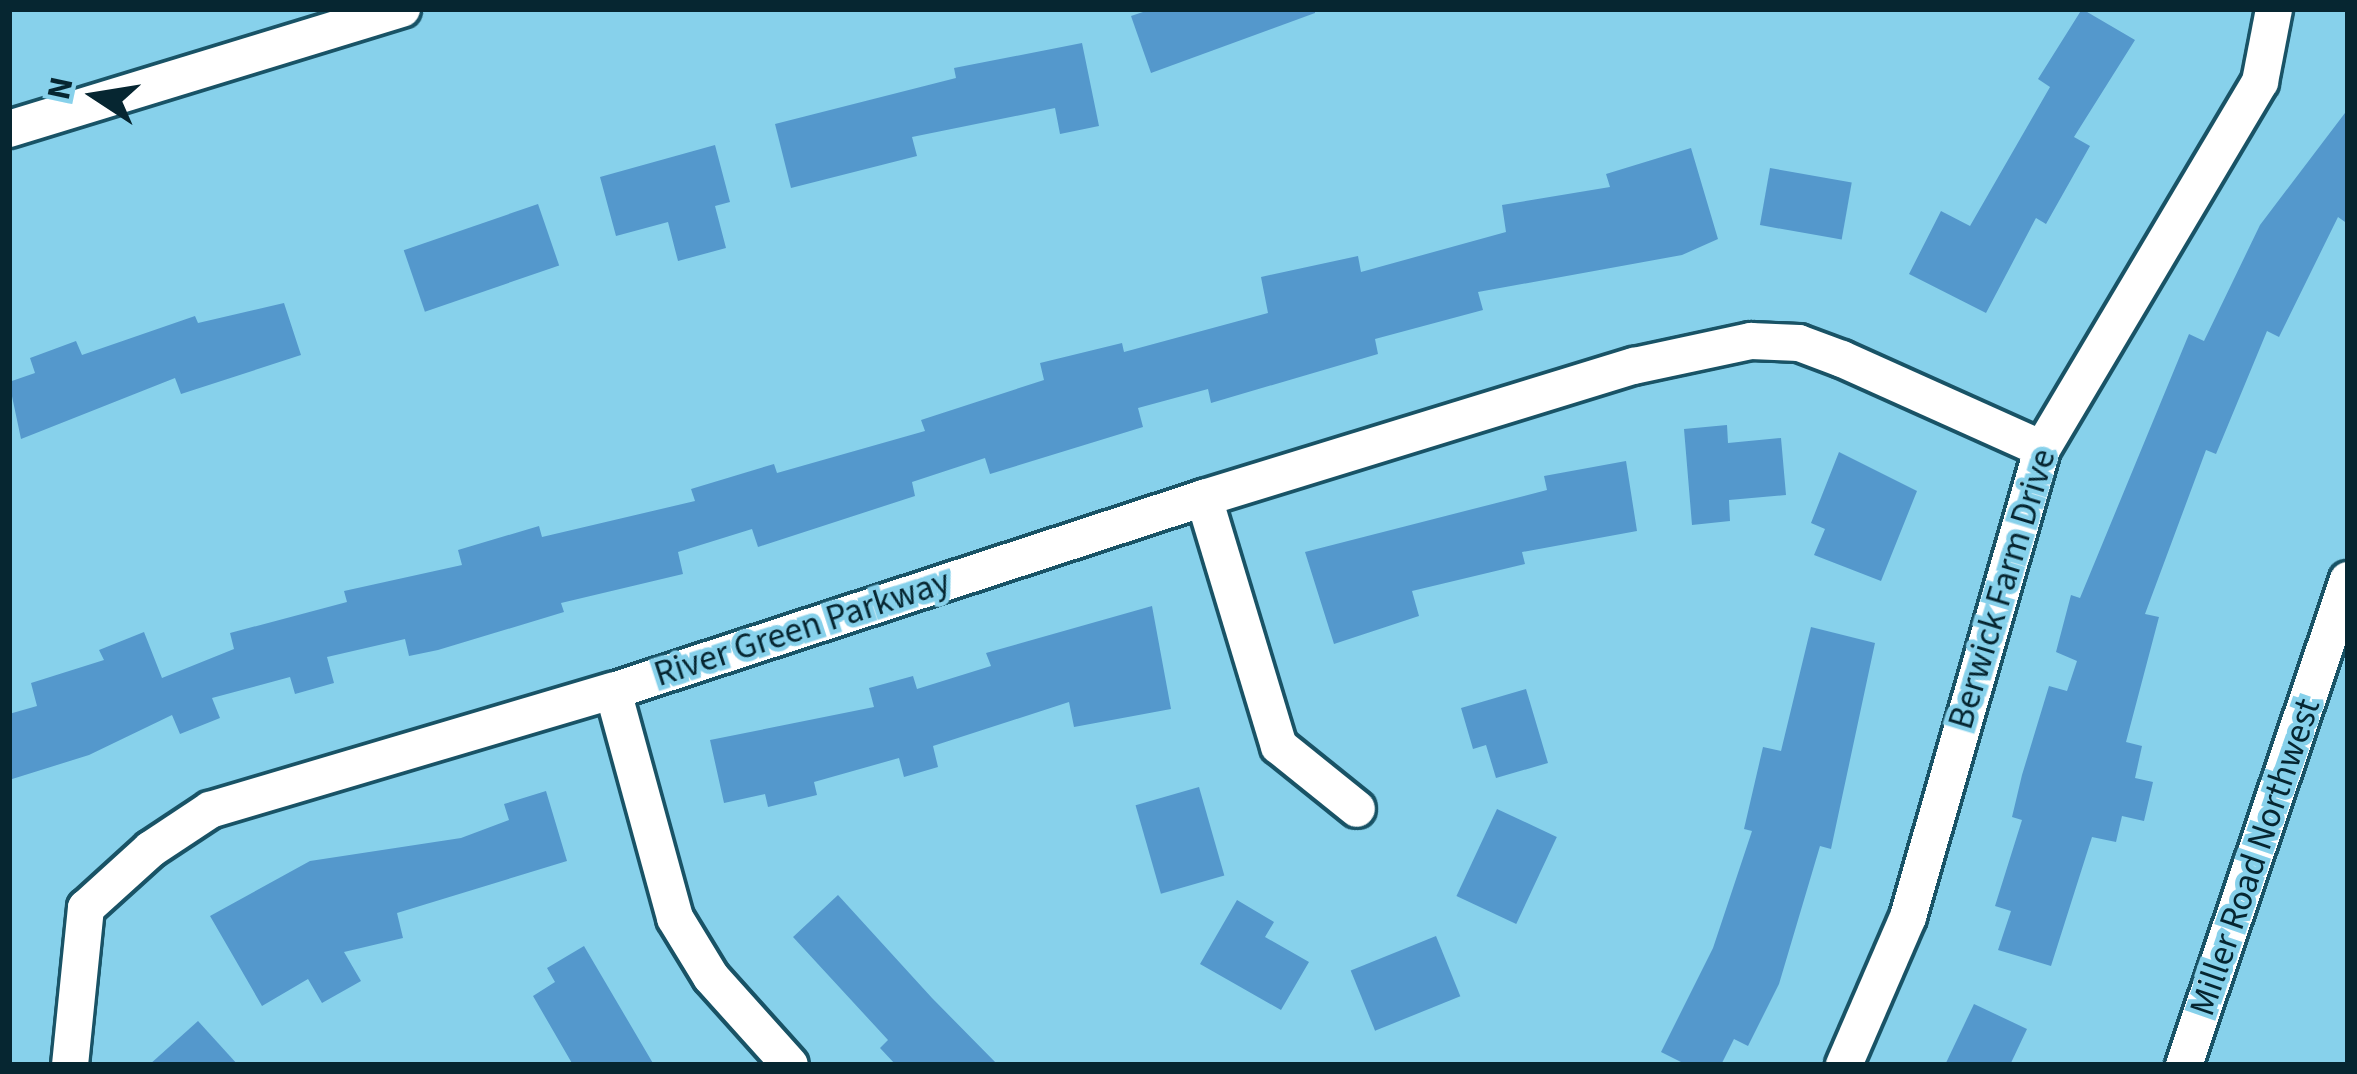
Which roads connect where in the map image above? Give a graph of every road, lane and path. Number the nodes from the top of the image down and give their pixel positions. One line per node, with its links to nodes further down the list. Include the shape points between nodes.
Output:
1 (402, 9): 3 (street)
2 (2274, 9): 4 (street, Berwick Farm Drive, via 2260,82)
3 (9, 129)
4 (2042, 448): 5 (street, River Green Parkway, via 1799,344 1696,351); 11 (street, Berwick Farm Drive, via 1908,917)
5 (1204, 498): 7 (street, River Green Parkway); 8 (street, via 1280,746)
6 (2348, 580): 12 (street, Miller Road Northwest)
7 (613, 691): 9 (street, River Green Parkway, via 210,811 151,849 86,908); 10 (street, via 675,918 711,976)
8 (1357, 809)
9 (70, 1065)
10 (790, 1065)
11 (1844, 1065)
12 (2184, 1065)

